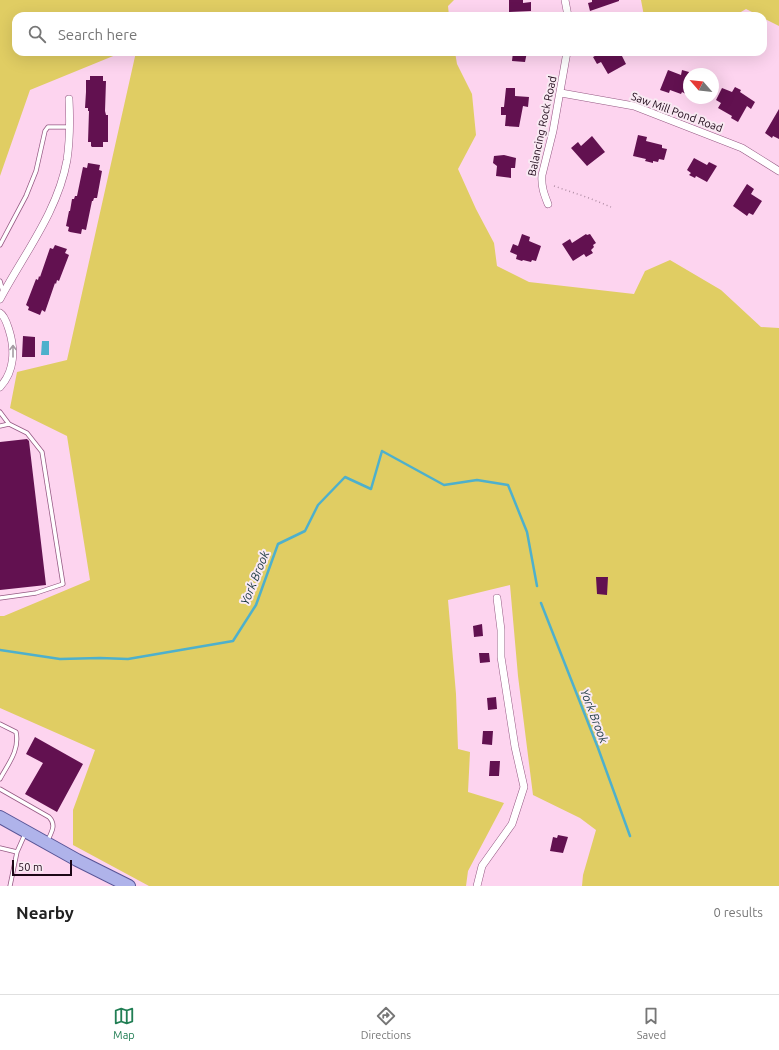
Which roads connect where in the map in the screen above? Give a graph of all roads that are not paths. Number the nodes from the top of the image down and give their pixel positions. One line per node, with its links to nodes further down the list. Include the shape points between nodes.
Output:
1 (566, 0): 2 (street)
2 (568, 12)
3 (566, 56): 4 (street, Balancing Rock Road)
4 (561, 92): 7 (street, Saw Mill Pond Road, via 634,106 742,148); 8 (street, Balancing Rock Road, via 542,175 542,190)
5 (69, 99): 6 (street)
6 (70, 127): 9 (lane, via 48,127 45,130 36,171); 11 (street, via 67,160 52,208)
7 (779, 171)
8 (548, 204)
9 (0, 245)
10 (0, 281): 11 (lane)
11 (1, 296)
12 (0, 313): 13 (street, one-way to 12, via 9,373 13,360 13,342)
13 (0, 387)
14 (0, 412): 15 (lane)
15 (9, 424): 16 (lane); 17 (lane, via 27,433 42,452 64,584 36,593)
16 (0, 426)
17 (0, 598)
18 (497, 598): 29 (street, via 501,657 524,787 512,824 482,866)
19 (0, 724): 20 (lane, via 16,732 18,740)
20 (0, 779)
21 (0, 789): 24 (lane, via 53,820 54,827)
22 (0, 817): 23 (main road)
23 (27, 832): 24 (main road); 26 (lane)
24 (47, 843): 28 (main road)
25 (0, 848): 26 (lane)
26 (17, 852): 27 (lane)
27 (10, 886)
28 (129, 886)
29 (477, 886)

